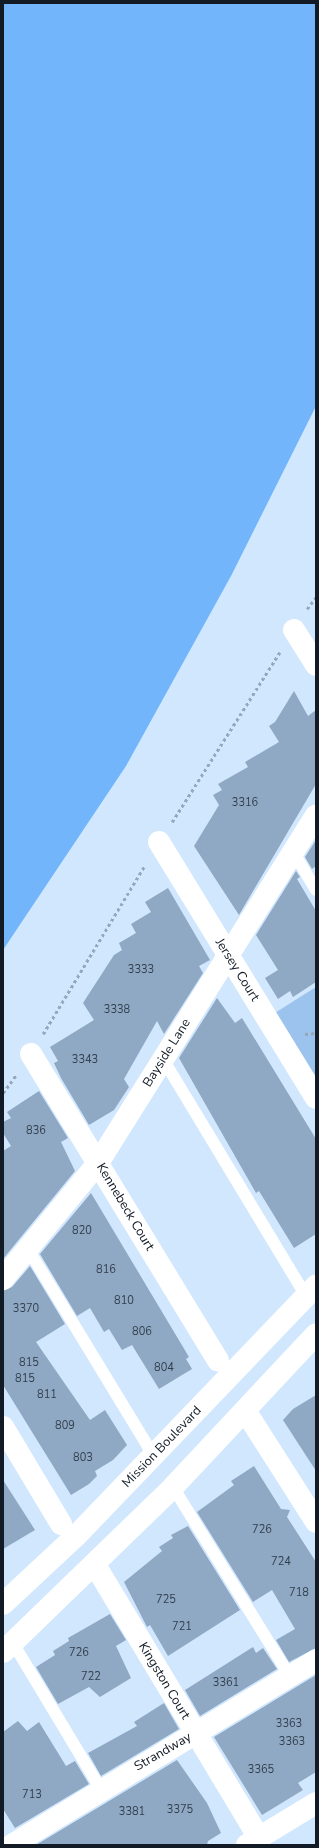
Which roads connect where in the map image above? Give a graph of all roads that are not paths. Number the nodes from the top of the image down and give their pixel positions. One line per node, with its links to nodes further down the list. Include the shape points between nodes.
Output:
1 (294, 630): 2 (street)
2 (316, 665)
3 (316, 816): 5 (street, Bayside Lane)
4 (158, 842): 7 (street, Jersey Court)
5 (294, 854): 6 (lane); 7 (street, Bayside Lane)
6 (316, 890)
7 (228, 956): 9 (street, Bayside Lane); 10 (street, Jersey Court)
8 (31, 1054): 11 (street, Kennebeck Court)
9 (164, 1059): 11 (street, Bayside Lane); 14 (lane)
10 (316, 1098)
11 (98, 1163): 12 (street, Bayside Lane); 16 (street, Kennebeck Court)
12 (28, 1249): 13 (street, Bayside Lane); 19 (lane)
13 (3, 1279)
14 (311, 1291): 19 (street, Mission Boulevard)
15 (316, 1334): 17 (street)
16 (218, 1360)
17 (246, 1412): 20 (street); 21 (street)
18 (3, 1427): 22 (street)
19 (154, 1456): 24 (street, Mission Boulevard)
20 (173, 1487): 23 (street); 27 (lane)
21 (316, 1522)
22 (61, 1524)
23 (95, 1565): 25 (street); 28 (street, Kingston Court)
24 (3, 1604)
25 (8, 1647): 29 (lane)
26 (316, 1660): 27 (street, Strandway)
27 (289, 1675): 28 (street, Strandway)
28 (195, 1733): 29 (street, Strandway); 31 (street, Kingston Court)
29 (100, 1788): 32 (street, Strandway)
30 (316, 1803): 31 (street)
31 (253, 1841)
32 (12, 1845)

